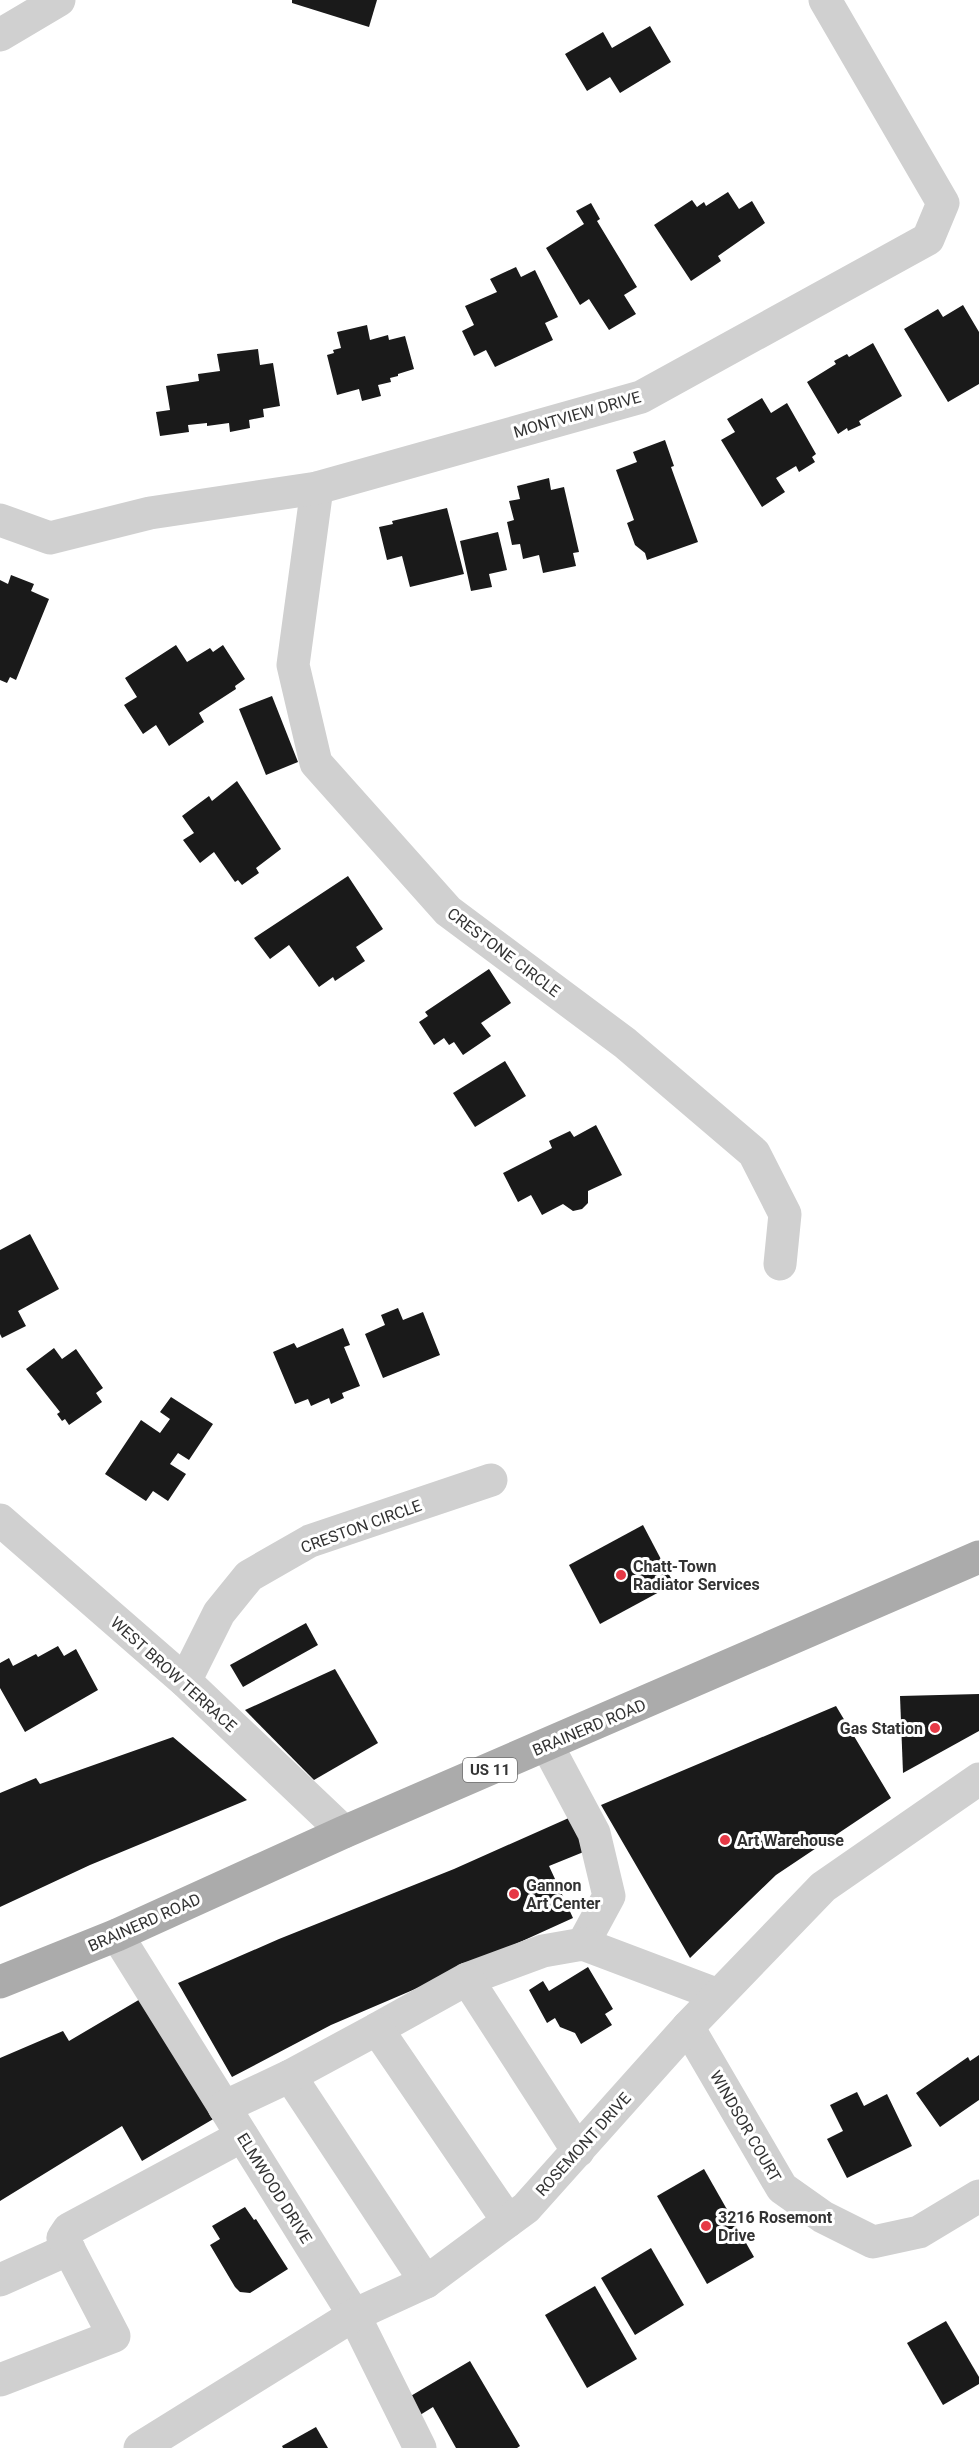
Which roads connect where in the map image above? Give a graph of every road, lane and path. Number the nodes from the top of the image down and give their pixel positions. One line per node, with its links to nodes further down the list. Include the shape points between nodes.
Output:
1 (59, 0): 3 (street)
2 (825, 0): 4 (street, MONTVIEW DRIVE, via 943,203 928,239 641,397)
3 (0, 35)
4 (317, 488): 5 (street, MONTVIEW DRIVE, via 150,513 50,538); 6 (street, CRESTONE CIRCLE, via 293,665 316,763 448,911 625,1043 754,1153 785,1214)
5 (0, 520)
6 (780, 1264)
7 (491, 1480): 10 (street, CRESTON CIRCLE, via 310,1540 249,1576 219,1613)
8 (0, 1520): 10 (street, WEST BROW TERRACE)
9 (979, 1557): 11 (main road, BRAINERD ROAD / US 11)
10 (185, 1681): 13 (street, WEST BROW TERRACE)
11 (547, 1745): 13 (main road, BRAINERD ROAD / US 11); 15 (street, via 594,1833 609,1896)
12 (979, 1779): 18 (street, ROSEMONT DRIVE, via 823,1887)
13 (344, 1832): 14 (main road, BRAINERD ROAD / US 11)
14 (117, 1935): 17 (main road, BRAINERD ROAD / US 11); 22 (street, ELMWOOD DRIVE)
15 (583, 1944): 16 (street, via 543,1951); 18 (street)
16 (467, 1979): 20 (street); 24 (street)
17 (0, 1982)
18 (718, 1995): 19 (street, ROSEMONT DRIVE)
19 (688, 2026): 24 (street, ROSEMONT DRIVE); 25 (street, WINDSOR COURT, via 782,2188 824,2217 873,2242 919,2232)
20 (377, 2029): 21 (street); 26 (street)
21 (290, 2076): 22 (street); 29 (street)
22 (224, 2107): 23 (street, ELMWOOD DRIVE)
23 (242, 2136): 27 (street, via 69,2229 63,2238); 30 (street, ELMWOOD DRIVE)
24 (578, 2151): 26 (street, ROSEMONT DRIVE, via 526,2208)
25 (979, 2196)
26 (508, 2221): 29 (street, ROSEMONT DRIVE)
27 (69, 2249): 28 (street); 31 (street, via 114,2336)
28 (0, 2280)
29 (426, 2282): 30 (street, ROSEMONT DRIVE)
30 (354, 2315): 32 (street, ROSEMONT DRIVE); 33 (street, ELMWOOD DRIVE)
31 (0, 2379)
32 (140, 2448)
33 (420, 2448)

